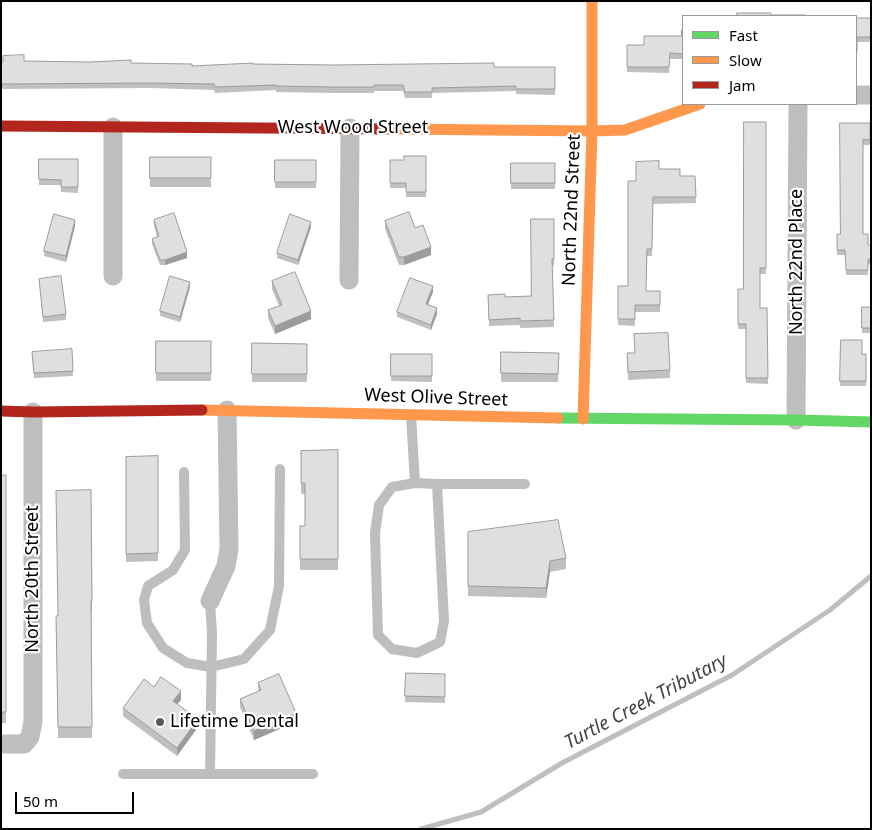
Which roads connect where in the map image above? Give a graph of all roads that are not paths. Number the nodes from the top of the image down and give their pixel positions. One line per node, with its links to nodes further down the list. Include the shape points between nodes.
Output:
1 (592, 1): 9 (street, North 22nd Street)
2 (857, 95): 3 (street)
3 (871, 95)
4 (697, 105): 9 (street, West Wood Street, via 625,130)
5 (798, 105): 17 (street, North 22nd Place)
6 (1, 126): 7 (street, West Wood Street)
7 (113, 127): 8 (street, West Wood Street); 10 (street)
8 (350, 128): 9 (street, West Wood Street); 11 (street)
9 (592, 131): 16 (street, North 22nd Street)
10 (113, 276)
11 (349, 280)
12 (227, 410): 14 (street, West Olive Street); 15 (street, West Olive Street); 24 (street, via 229,548 226,566)
13 (1, 411): 14 (street, West Olive Street)
14 (33, 412): 26 (street, North 20th Street, via 33,722 30,737 24,744)
15 (411, 414): 16 (street, West Olive Street); 21 (lane)
16 (583, 419): 17 (street, West Olive Street)
17 (796, 420): 18 (street, West Olive Street)
18 (871, 422)
19 (280, 469): 25 (lane, via 279,586 270,630 244,659)
20 (184, 472): 25 (lane, via 185,550 173,570 148,586 144,600 147,623 163,648 187,663)
21 (415, 483): 22 (lane); 22 (lane, via 392,487 379,506 375,532 378,634 392,649 416,653 440,642 444,621)
22 (437, 484): 23 (lane)
23 (525, 484)
24 (210, 601): 25 (lane)
25 (211, 667): 28 (lane)
26 (1, 744)
27 (123, 774): 28 (lane)
28 (210, 774): 29 (lane)
29 (313, 774)

